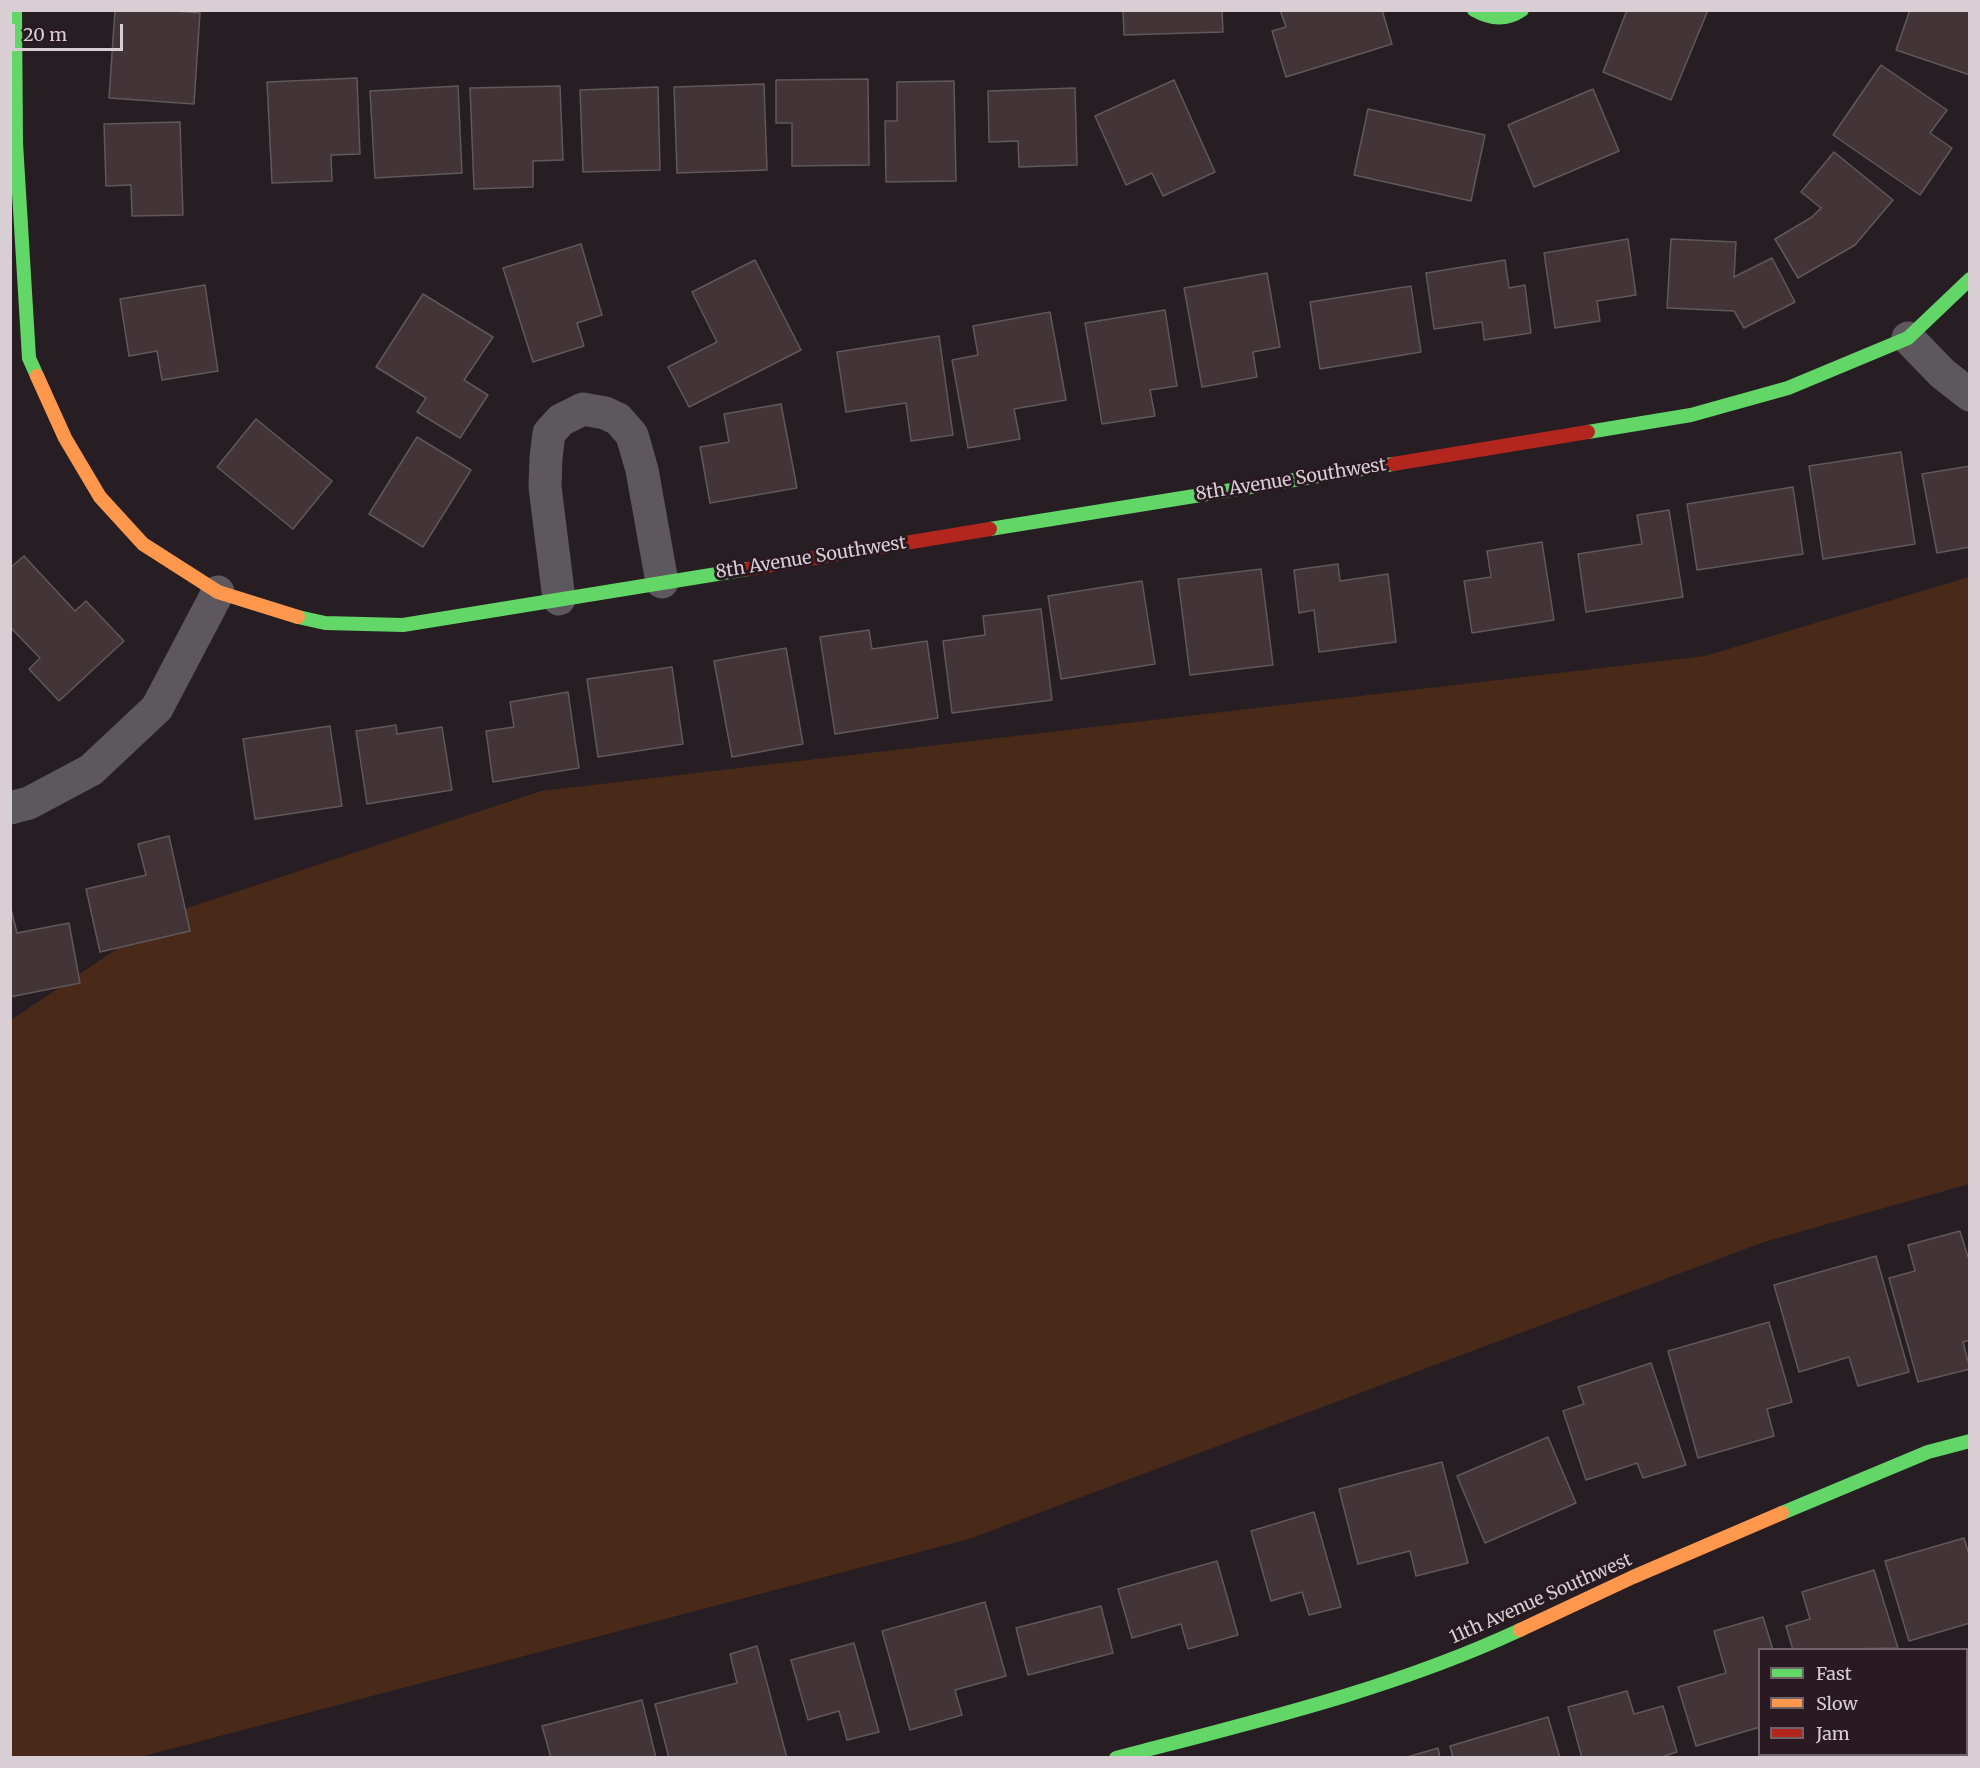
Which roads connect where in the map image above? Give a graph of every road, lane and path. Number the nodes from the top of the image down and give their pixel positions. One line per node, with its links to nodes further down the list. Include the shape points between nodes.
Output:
1 (15, 10): 6 (street)
2 (1474, 10): 3 (street, via 1489,18 1504,18)
3 (1522, 10)
4 (1970, 279): 5 (street, 8th Avenue Southwest)
5 (1908, 338): 7 (street); 8 (street, 8th Avenue Southwest, via 1788,388 1691,415)
6 (20, 360): 9 (street, 8th Avenue Southwest, via 100,497 143,544)
7 (1970, 395)
8 (662, 582): 10 (street, 8th Avenue Southwest); 10 (street, via 632,435 618,419 583,409 561,420 549,433 545,487)
9 (218, 592): 10 (street, 8th Avenue Southwest, via 325,623 403,625); 11 (street, via 157,708 91,770 29,803)
10 (559, 599)
11 (10, 808)
12 (1970, 1441): 13 (street, 11th Avenue Southwest, via 1928,1452 1857,1481 1491,1643 1405,1677)
13 (1116, 1758)

